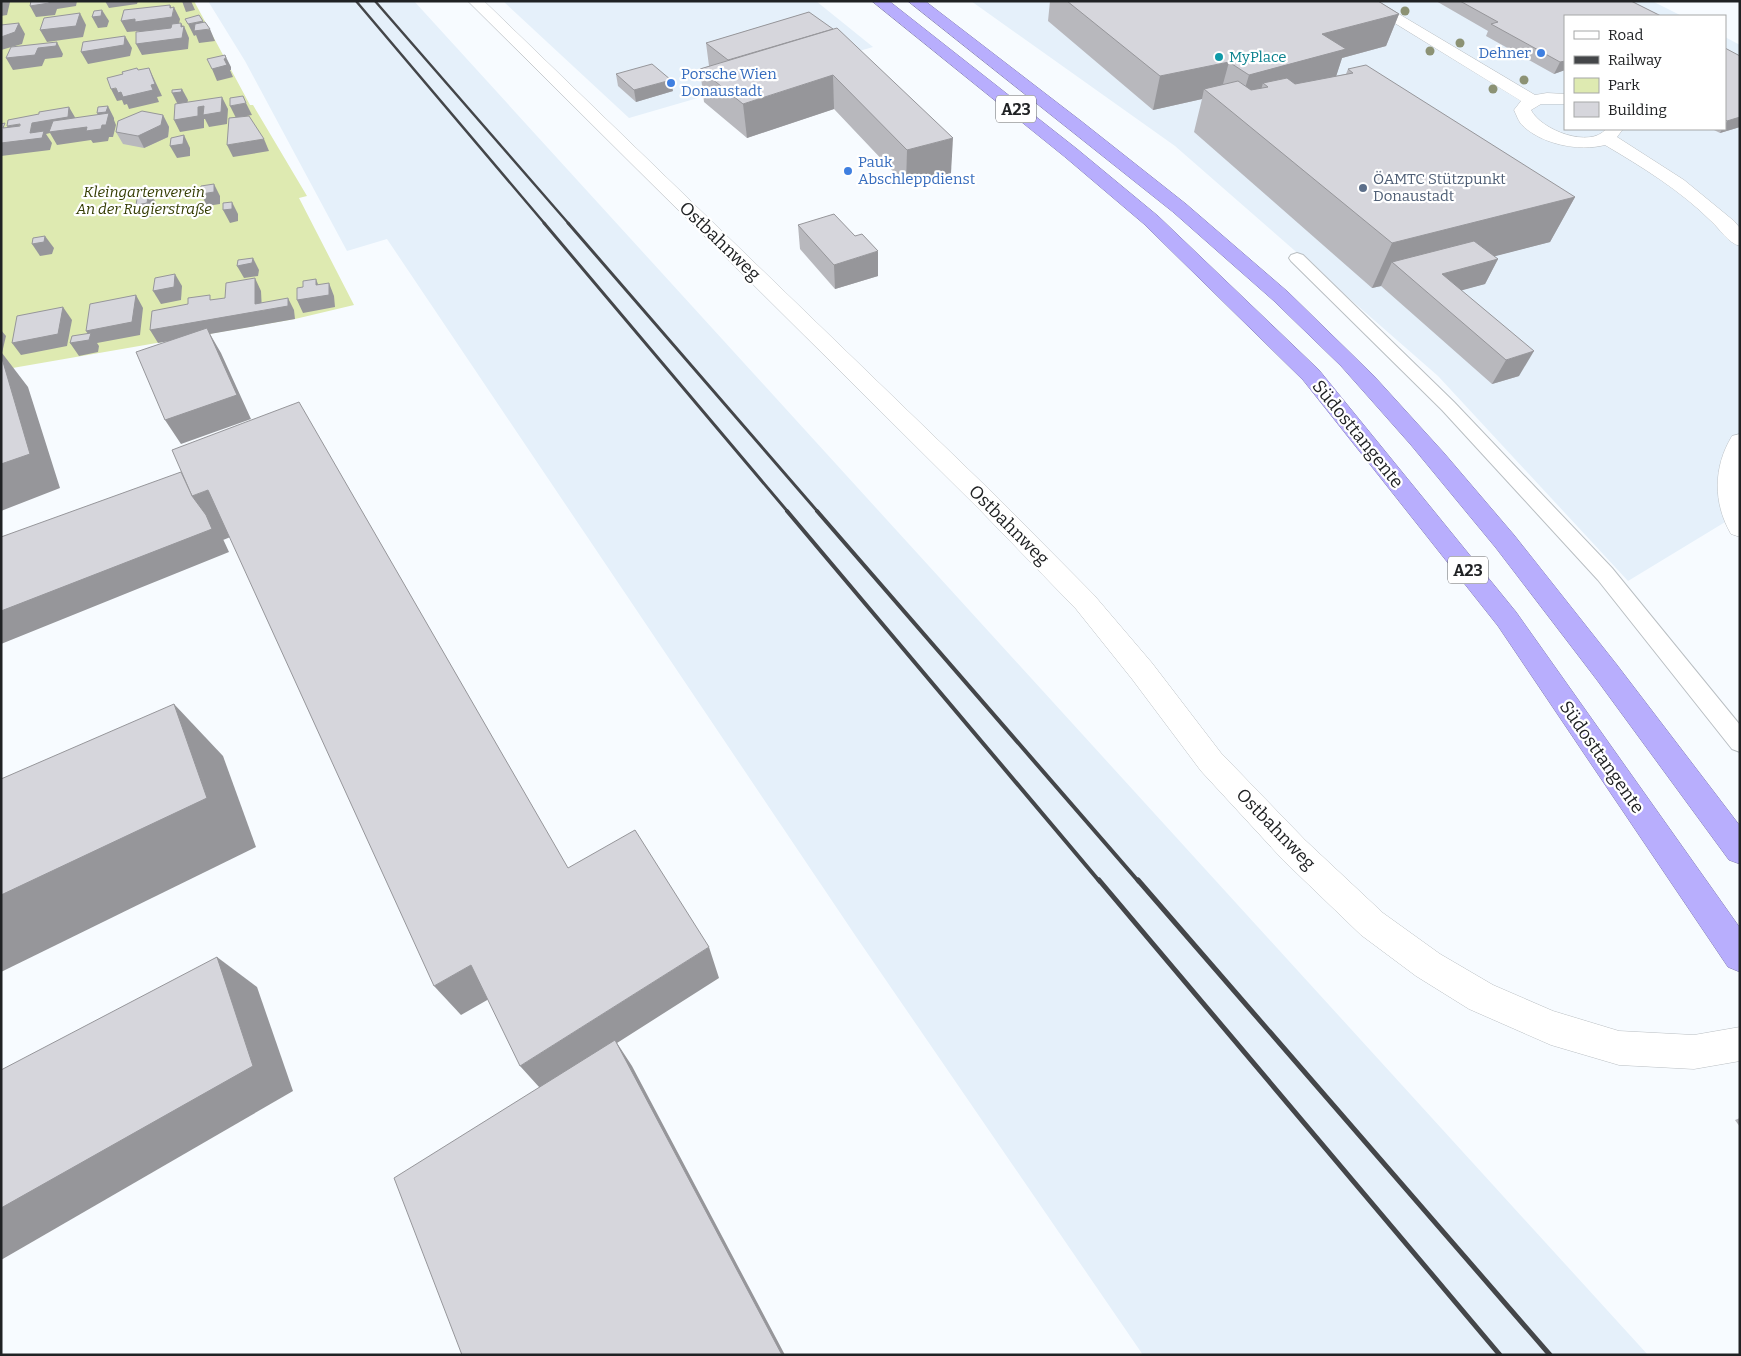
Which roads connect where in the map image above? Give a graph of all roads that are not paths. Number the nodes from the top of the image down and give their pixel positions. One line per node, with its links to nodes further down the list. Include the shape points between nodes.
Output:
1 (475, 1): 15 (street, Ostbahnweg, via 1085,602 1211,762 1294,850 1365,917 1428,964 1481,997 1551,1028 1619,1048 1694,1052)
2 (879, 1): 14 (highway, Südosttangente / A23, via 1151,220 1311,375 1507,619)
3 (915, 1): 13 (highway, Südosttangente / A23, via 1128,164 1237,255 1332,345 1421,442 1529,570)
4 (1366, 1): 6 (street)
5 (1564, 99): 6 (street)
6 (1533, 101): 7 (street, via 1525,105 1523,117 1528,124 1551,136 1595,141)
7 (1611, 134): 8 (street, via 1628,151 1691,194)
8 (1740, 240)
9 (1297, 258): 12 (lane, via 1448,406 1605,574)
10 (1740, 442): 11 (street, via 1734,451 1728,490)
11 (1740, 528)
12 (1740, 742)
13 (1740, 850)
14 (1740, 956)
15 (1740, 1044)

